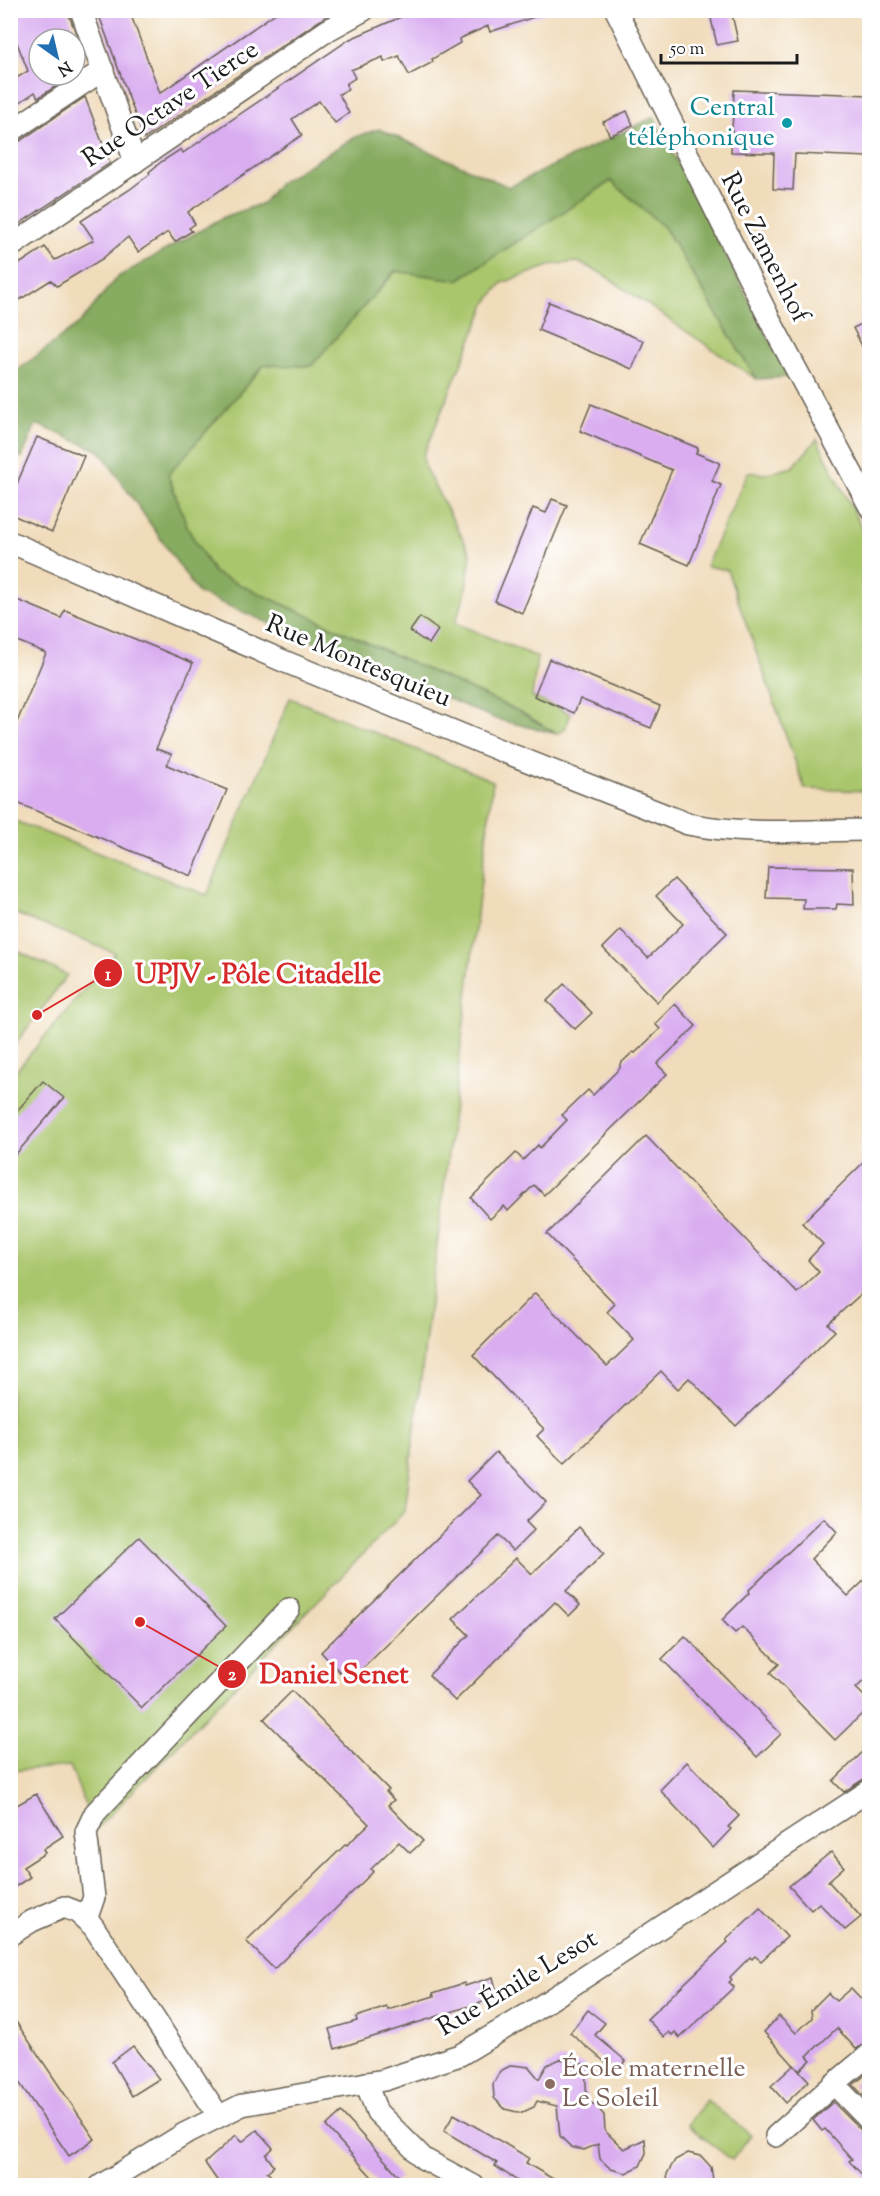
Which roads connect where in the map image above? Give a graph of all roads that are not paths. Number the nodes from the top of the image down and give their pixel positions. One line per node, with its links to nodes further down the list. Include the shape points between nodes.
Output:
1 (81, 10): 4 (street)
2 (364, 10): 6 (street, Rue Octave Tierce, via 328,30)
3 (616, 10): 8 (street, Rue Zamenhof, via 789,357)
4 (103, 70): 5 (street); 6 (street)
5 (10, 132)
6 (135, 162): 7 (street, Rue Octave Tierce)
7 (10, 247)
8 (870, 507)
9 (10, 542): 10 (street, Rue Montesquieu, via 281,660 688,824 738,830)
10 (870, 830)
11 (288, 1609): 13 (street, via 95,1813 86,1832 94,1897)
12 (870, 1790): 16 (street, Rue Émile Lesot, via 460,2055)
13 (86, 1920): 14 (street, via 64,1907); 18 (street)
14 (10, 1935)
15 (870, 2054): 17 (street)
16 (366, 2083): 18 (street, Rue Émile Lesot, via 242,2105); 22 (street, via 377,2112 424,2159)
17 (834, 2084): 19 (street); 20 (street)
18 (218, 2115): 21 (street, Rue Émile Lesot)
19 (870, 2121)
20 (776, 2136)
21 (100, 2186)
22 (474, 2186)

